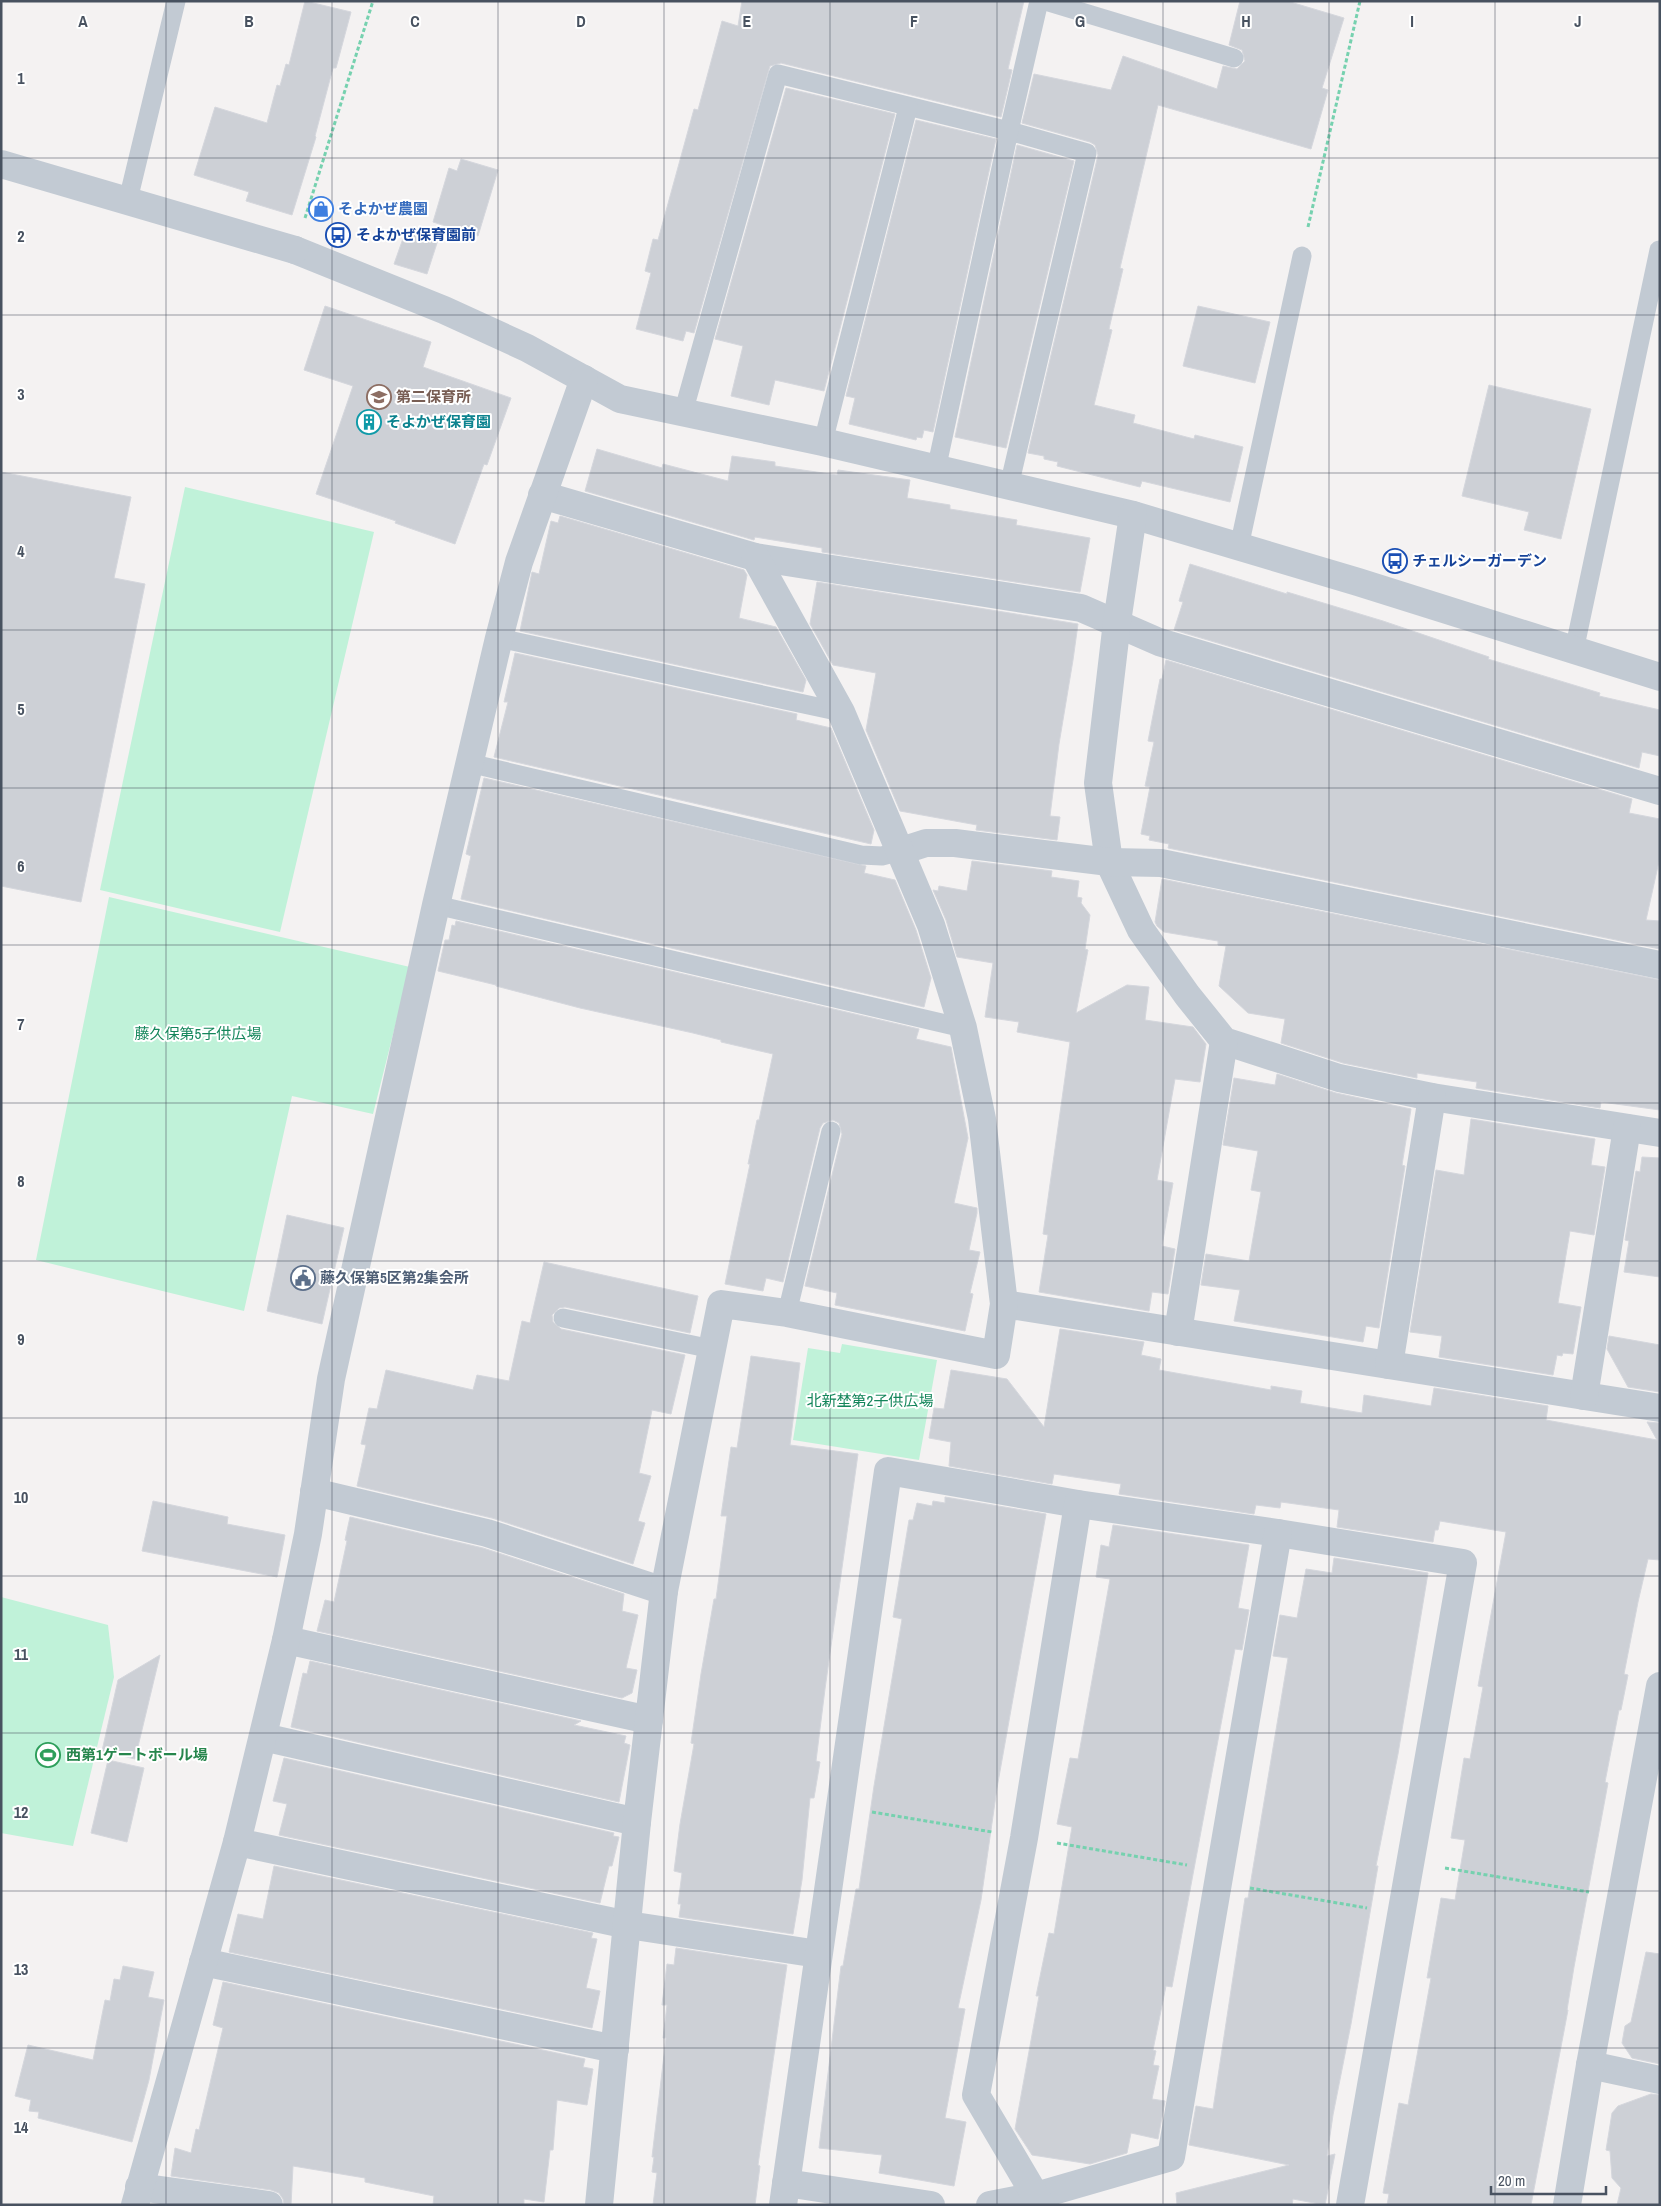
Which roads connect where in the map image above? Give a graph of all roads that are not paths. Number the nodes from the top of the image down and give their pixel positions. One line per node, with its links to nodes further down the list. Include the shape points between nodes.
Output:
1 (176, 1): 8 (lane)
2 (1039, 1): 6 (lane)
3 (1044, 1): 4 (lane)
4 (1234, 58)
5 (908, 107): 6 (lane); 12 (lane, via 778,74); 13 (lane)
6 (1008, 131): 14 (lane); 15 (lane, via 1087,153)
7 (1, 164): 8 (street)
8 (128, 200): 11 (street, via 295,250 444,310 527,348)
9 (1659, 250): 22 (lane)
10 (1302, 256): 18 (lane)
11 (584, 379): 12 (street, via 620,399); 16 (street)
12 (683, 413): 13 (street)
13 (823, 442): 14 (street)
14 (936, 470): 15 (street)
15 (1009, 486): 17 (street)
16 (542, 495): 19 (street); 21 (street)
17 (1133, 515): 18 (street); 20 (street)
18 (1239, 547): 22 (street)
19 (755, 557): 20 (street, via 1080,608); 24 (street)
20 (1117, 622): 26 (street, via 1159,642); 28 (street, via 1098,783)
21 (498, 638): 24 (lane); 25 (street)
22 (1574, 652): 23 (street)
23 (1660, 677)
24 (841, 712): 27 (street)
25 (469, 763): 27 (lane, via 861,855 882,856); 29 (street)
26 (1660, 791)
27 (901, 851): 28 (street, via 926,843 955,843); 31 (street, via 931,925)
28 (1109, 862): 30 (street, via 1161,863); 32 (street, via 1141,930)
29 (436, 905): 31 (lane); 45 (street, via 331,1379)
30 (1660, 965)
31 (963, 1028): 37 (street, via 982,1120)
32 (1224, 1042): 33 (street, via 1339,1078); 40 (street)
33 (1432, 1097): 34 (street); 42 (street)
34 (1627, 1128): 36 (street); 43 (street)
35 (831, 1131): 38 (lane)
36 (1660, 1133)
37 (1004, 1304): 38 (street, via 996,1355); 40 (street)
38 (787, 1313): 41 (street, via 721,1304)
39 (563, 1318): 41 (lane)
40 (1178, 1332): 42 (street)
41 (712, 1349): 48 (street)
42 (1389, 1365): 43 (street)
43 (1584, 1396): 44 (street)
44 (1660, 1408)
45 (314, 1492): 48 (street, via 487,1533); 49 (street)
46 (1078, 1504): 47 (street); 56 (street, via 888,1471); 63 (street, via 1024,1838 976,2094)
47 (1278, 1533): 63 (street, via 1171,2157); 68 (street, via 1463,1563)
48 (664, 1591): 51 (street)
49 (286, 1640): 51 (street); 52 (street)
50 (1660, 1686): 59 (street)
51 (649, 1720): 53 (street)
52 (262, 1737): 53 (street); 54 (street)
53 (637, 1822): 55 (street)
54 (237, 1842): 55 (street); 57 (street)
55 (628, 1925): 56 (street); 58 (street)
56 (818, 1954): 61 (street)
57 (203, 1962): 58 (street); 62 (street)
58 (616, 2049): 65 (street)
59 (1590, 2065): 60 (street); 69 (street)
60 (1660, 2080)
61 (785, 2194): 66 (street)
62 (137, 2196): 64 (street)
63 (1038, 2200): 67 (street)
64 (269, 2205)
65 (599, 2205)
66 (931, 2205)
67 (990, 2205)
68 (1350, 2205)
69 (1567, 2205)

